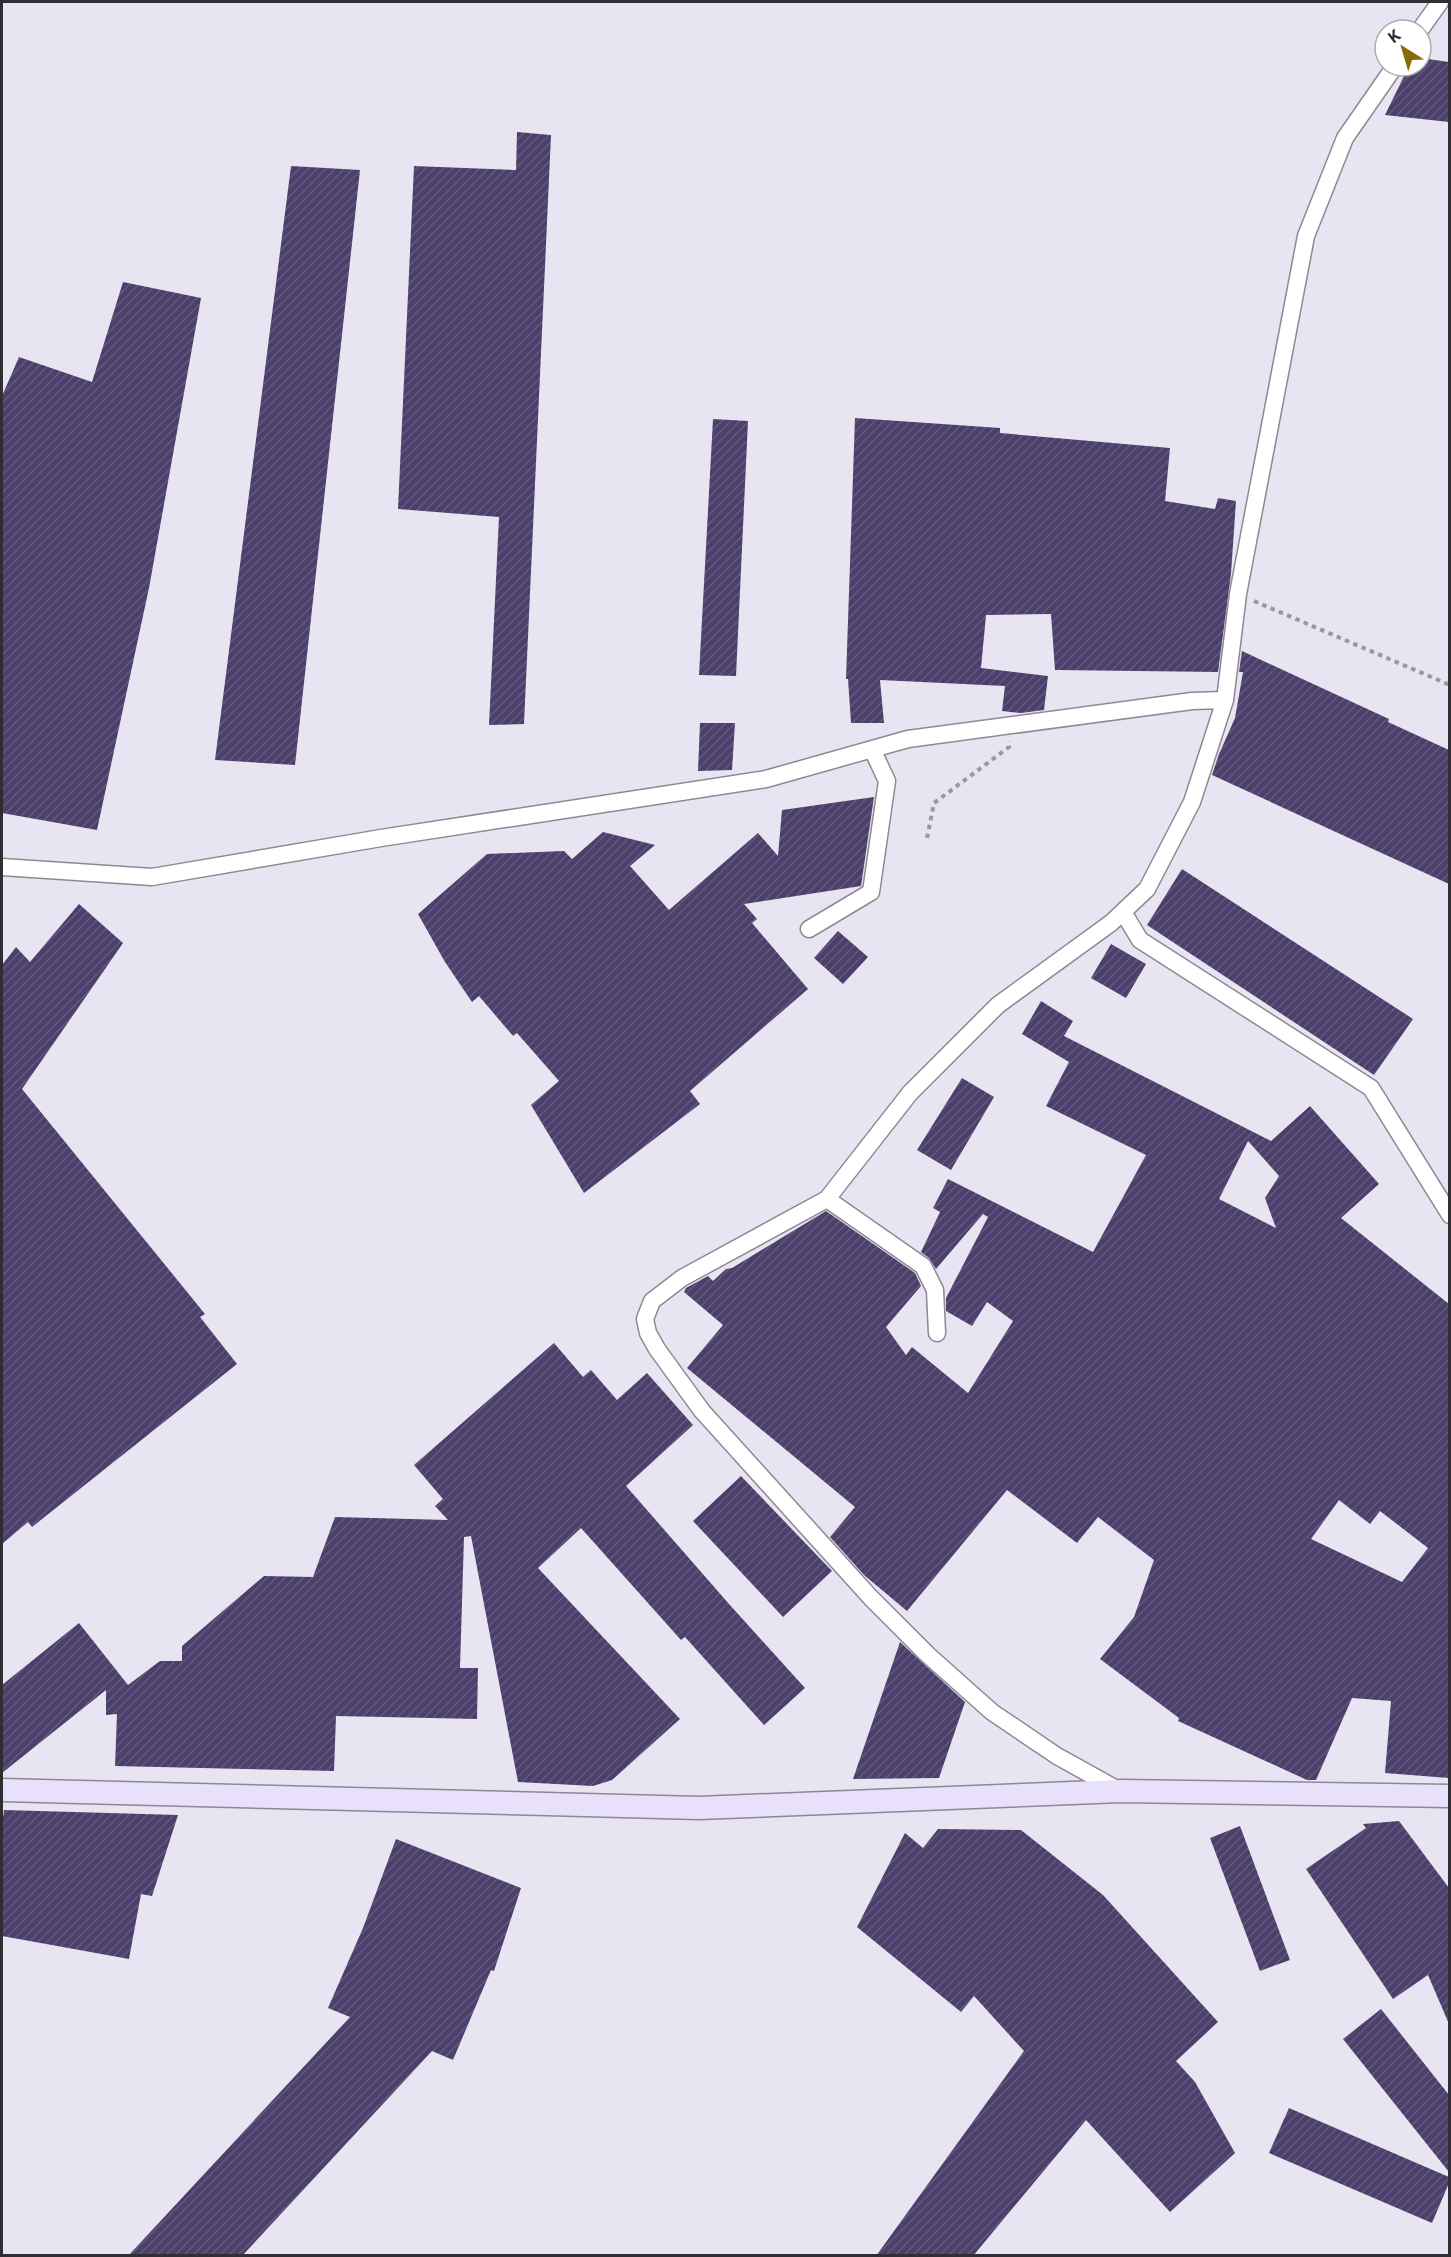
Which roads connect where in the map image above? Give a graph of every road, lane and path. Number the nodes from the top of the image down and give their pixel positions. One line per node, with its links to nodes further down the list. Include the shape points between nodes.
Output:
1 (1440, 2): 2 (street)
2 (1429, 18)
3 (1387, 78): 4 (street, via 1345,138 1306,236)
4 (1238, 594): 5 (path); 6 (street)
5 (1449, 685)
6 (1225, 700): 7 (street); 11 (street, via 1192,802 1147,890)
7 (1010, 725): 8 (street, via 908,739); 9 (path, via 1009,747 934,803)
8 (872, 749): 10 (street, via 766,779 153,877); 12 (street, via 887,781 871,892)
9 (927, 838)
10 (2, 867)
11 (1123, 912): 13 (street, via 998,1005 910,1093); 14 (street, via 1140,940 1371,1088)
12 (809, 929)
13 (827, 1199): 15 (street, via 923,1266 935,1290); 17 (street, via 682,1278 652,1301 645,1318 648,1333 702,1411 871,1598 928,1655 1001,1718 1057,1756)
14 (1449, 1215)
15 (938, 1333)
16 (2, 1790): 17 (street, via 699,1808)
17 (1121, 1791): 18 (street)
18 (1449, 1796)

